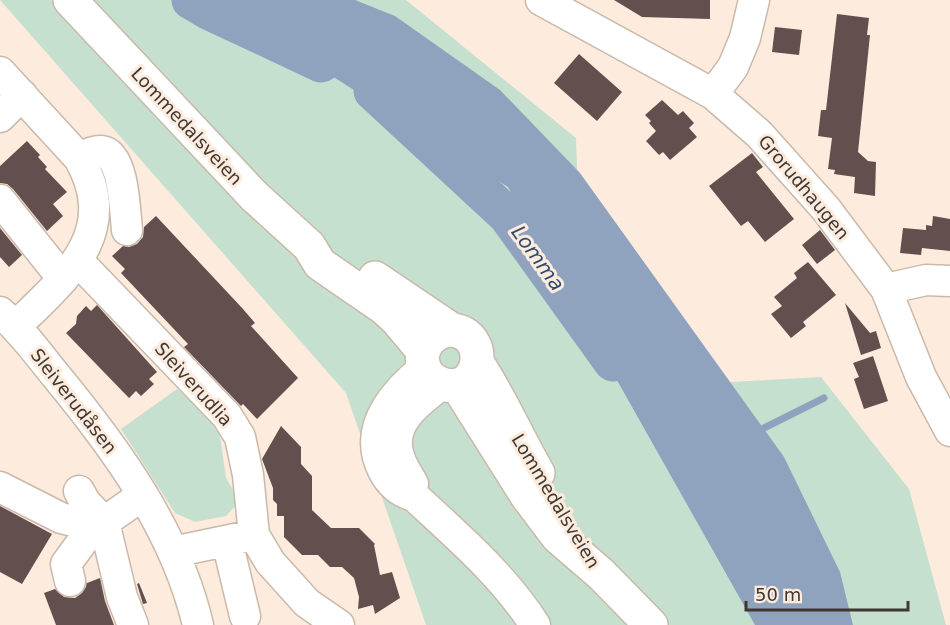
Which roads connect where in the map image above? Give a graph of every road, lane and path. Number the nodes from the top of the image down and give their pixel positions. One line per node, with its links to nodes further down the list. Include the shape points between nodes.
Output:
1 (70, 0): 11 (main road, Lommedalsveien, via 254,196)
2 (541, 0): 5 (street, Grorudhaugen)
3 (754, 0): 5 (street, via 733,67)
4 (0, 72): 6 (street)
5 (713, 94): 14 (street, Grorudhaugen, via 759,134 826,209)
6 (22, 95): 7 (street); 8 (street)
7 (0, 117)
8 (79, 158): 10 (street, via 104,151 114,158); 12 (street, via 91,185 93,210 86,248)
9 (0, 200): 12 (street, Sleiverudlia)
10 (127, 230)
11 (309, 246): 16 (main road, Lommedalsveien, via 320,264 384,308); 16 (main road, Lommedalsveien, via 343,256 452,330 431,338)
12 (70, 270): 15 (street); 22 (street, Sleiverudlia, via 227,416 240,437 248,475)
13 (950, 281): 14 (street, via 927,280)
14 (886, 289): 17 (street, Grorudhaugen, via 921,377)
15 (8, 319): 20 (street, Sleiverudåsen, via 81,406)
16 (445, 370): 29 (street, via 393,395 376,436 378,459 396,489 414,496 476,555 518,598); 30 (main road, Lommedalsveien, via 558,537)
17 (950, 431)
18 (0, 487): 21 (street, via 61,518)
19 (79, 491): 21 (street)
20 (143, 495): 21 (street); 23 (street, Sleiverudåsen)
21 (104, 522): 24 (street, via 86,538); 26 (street)
22 (241, 538): 23 (street); 25 (street, Sleiverudlia); 28 (street, via 308,603)
23 (172, 552): 27 (street, Sleiverudåsen, via 193,601)
24 (62, 570)
25 (245, 616)
26 (133, 625)
27 (198, 625)
28 (339, 625)
29 (535, 625)
30 (651, 625)

